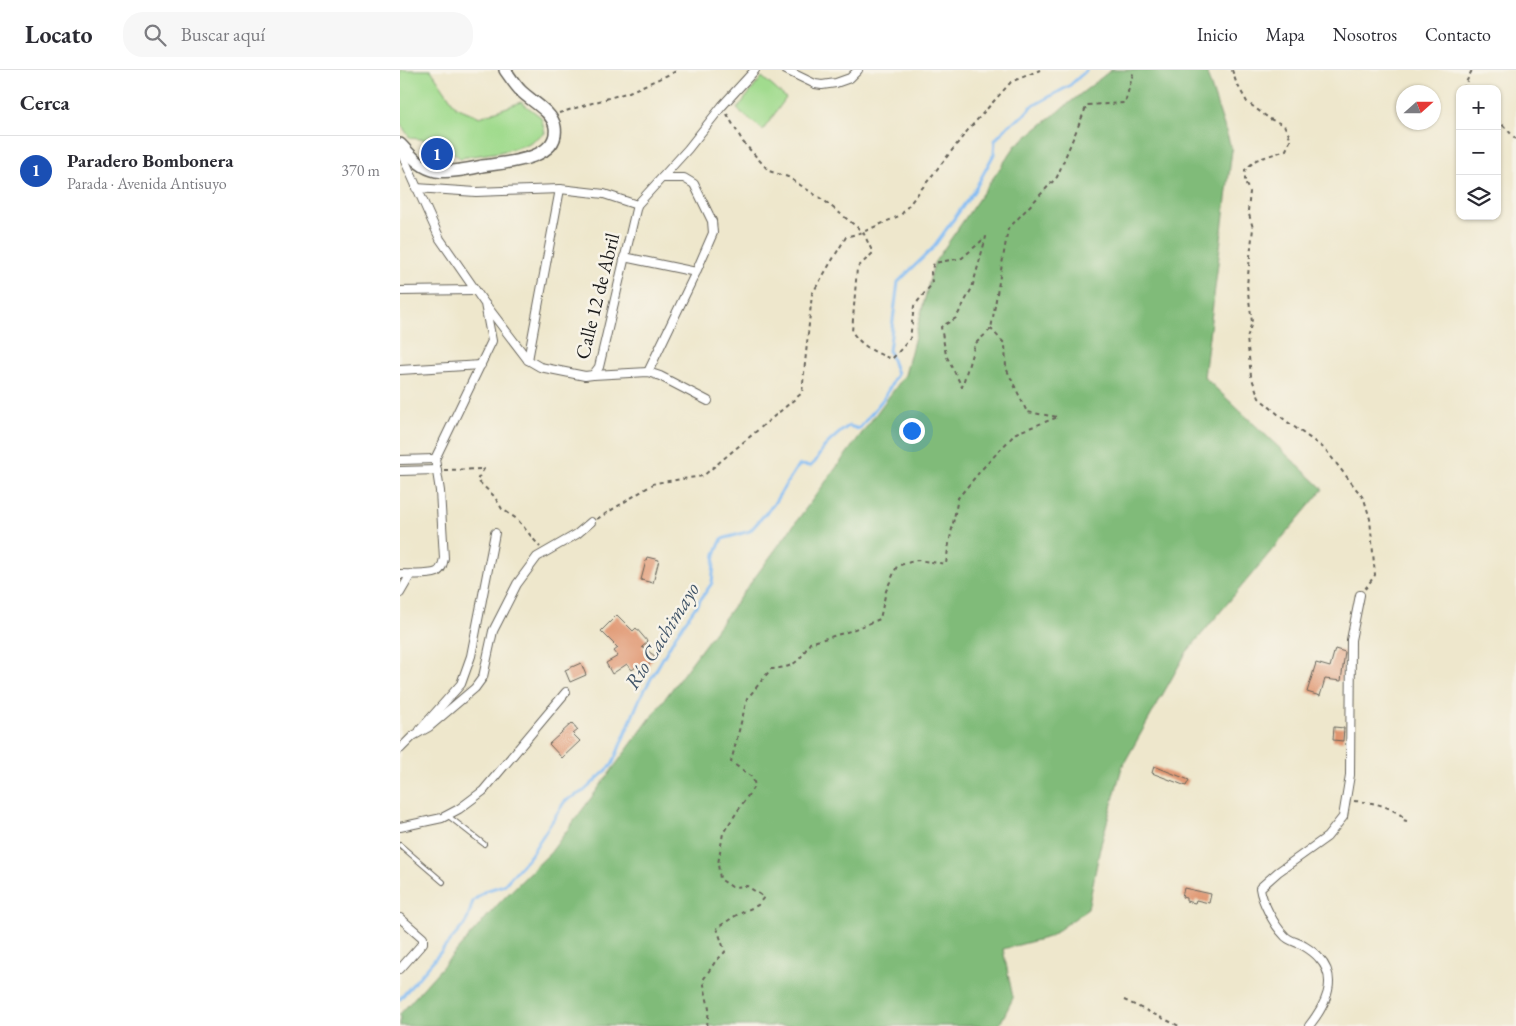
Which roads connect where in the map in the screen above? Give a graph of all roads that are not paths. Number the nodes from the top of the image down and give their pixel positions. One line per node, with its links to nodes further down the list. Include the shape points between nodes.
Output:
1 (505, 70): 5 (street, via 520,90 555,124 556,136 546,149 527,159 436,171 420,165)
2 (755, 70): 7 (street)
3 (786, 70): 4 (street, via 815,84 836,83 850,78)
4 (858, 70)
5 (400, 144)
6 (400, 150): 8 (street)
7 (662, 178): 10 (street); 12 (street, via 684,178 694,184 712,222 713,233)
8 (416, 188): 9 (street, via 476,192); 13 (street, via 440,239)
9 (560, 189): 10 (street, via 604,194); 16 (street)
10 (637, 205): 11 (street, Calle 12 de Abril)
11 (624, 257): 12 (street); 20 (street, Calle 12 de Abril, via 599,367)
12 (696, 272): 19 (street)
13 (475, 290): 14 (street); 15 (street)
14 (400, 291)
15 (485, 304): 16 (street); 17 (street, via 492,341)
16 (528, 360): 20 (street, Calle 12 de Abril, via 540,367)
17 (481, 365): 18 (street); 22 (street)
18 (400, 370)
19 (648, 372): 20 (street); 21 (street)
20 (593, 375)
21 (708, 401)
22 (434, 459): 23 (street); 24 (street)
23 (400, 460)
24 (437, 470): 25 (street); 29 (street, via 442,567 437,572)
25 (400, 471)
26 (591, 522): 33 (street, via 537,556 517,584 494,631 483,677 475,688 429,727)
27 (495, 533): 33 (street, via 471,656 461,684)
28 (400, 574): 29 (street)
29 (410, 574): 30 (street)
30 (400, 593)
31 (1360, 594): 42 (street, via 1351,640 1350,766 1343,817 1327,837 1260,888 1262,898 1284,937 1302,944 1320,958 1328,972 1330,984 1322,1010)
32 (566, 692): 35 (street, via 482,791)
33 (413, 736): 34 (street)
34 (400, 749)
35 (447, 816): 36 (street); 37 (lane)
36 (400, 827)
37 (484, 844)
38 (400, 845): 39 (lane)
39 (443, 882)
40 (400, 918): 41 (street, via 422,938 423,943)
41 (400, 969)
42 (1309, 1026)

